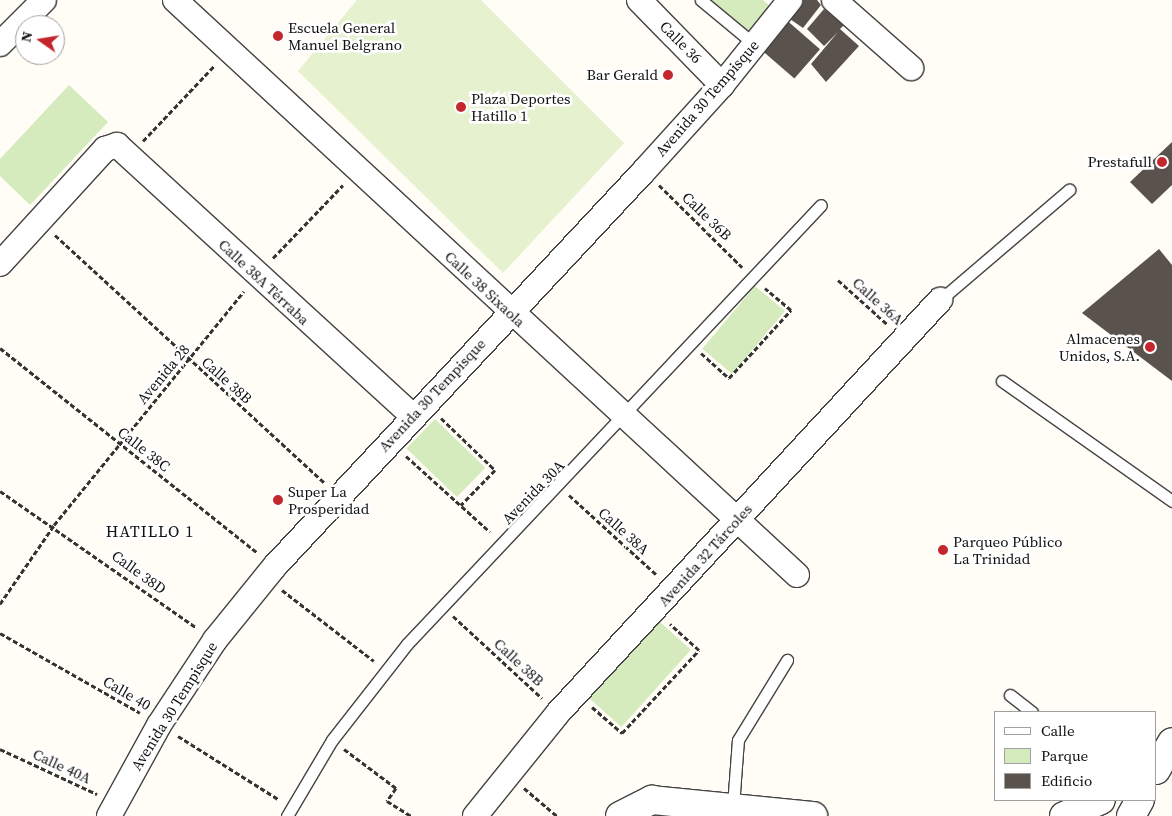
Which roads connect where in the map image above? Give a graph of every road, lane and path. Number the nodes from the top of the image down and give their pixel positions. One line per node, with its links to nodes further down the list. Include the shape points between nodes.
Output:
1 (44, 0): 7 (street)
2 (175, 0): 9 (street, Calle 38 Sixaola)
3 (639, 0): 11 (street, Calle 36)
4 (701, 0): 8 (lane)
5 (790, 0): 8 (street, Avenida 30 Tempisque)
6 (834, 0): 10 (street)
7 (0, 44)
8 (754, 44): 11 (street, Avenida 30 Tempisque)
9 (230, 49): 12 (path); 13 (street, Calle 38 Sixaola)
10 (911, 68)
11 (722, 85): 14 (street, Avenida 30 Tempisque)
12 (124, 149): 17 (street, via 105,149); 19 (street, Calle 38A Térraba)
13 (357, 170): 19 (path, Avenida 28); 23 (street, Calle 38 Sixaola)
14 (644, 171): 20 (path, Calle 36B); 23 (street, Avenida 30 Tempisque)
15 (1068, 190): 22 (lane)
16 (821, 205): 20 (lane, Avenida 30A)
17 (38, 219): 18 (street); 27 (path, Calle 38B)
18 (0, 264)
19 (256, 276): 27 (path, Avenida 28); 29 (street, Calle 38A Térraba)
20 (753, 278): 25 (lane, Avenida 30A); 25 (path, Calle 36B, via 791,310 729,378)
21 (838, 280): 24 (path, Calle 36A)
22 (940, 300): 24 (street, Avenida 32 Tárcoles)
23 (510, 312): 29 (street, Avenida 30 Tempisque); 30 (street, Calle 38 Sixaola)
24 (902, 338): 38 (street, Avenida 32 Tárcoles)
25 (692, 345): 30 (lane, Avenida 30A)
26 (0, 348): 32 (path, Calle 38C)
27 (190, 362): 32 (path, Avenida 28); 35 (path, Calle 38B)
28 (1002, 381): 36 (lane)
29 (419, 410): 31 (street, Avenida 30 Tempisque); 37 (path, via 495,470)
30 (624, 418): 33 (lane, Avenida 30A); 38 (street, Calle 38 Sixaola)
31 (389, 441): 35 (street, Avenida 30 Tempisque); 37 (path)
32 (118, 444): 39 (path, Avenida 28); 41 (path, Calle 38C)
33 (559, 486): 40 (lane, Avenida 30A); 43 (path, Calle 38A)
34 (0, 491): 39 (path, Calle 38D)
35 (338, 495): 41 (street, Avenida 30 Tempisque)
36 (1172, 501)
37 (461, 505): 40 (path)
38 (736, 520): 42 (street, Calle 38 Sixaola); 43 (street, Avenida 32 Tárcoles)
39 (54, 525): 44 (path, Avenida 28); 48 (path, Calle 38D)
40 (503, 544): 45 (lane, Avenida 30A)
41 (270, 572): 48 (street, Avenida 30 Tempisque); 50 (path, Calle 38C)
42 (797, 575)
43 (674, 591): 46 (street, Avenida 32 Tárcoles)
44 (0, 604)
45 (443, 607): 50 (lane, Avenida 30A); 54 (path, Calle 38B)
46 (656, 611): 51 (street, Avenida 32 Tárcoles); 51 (path, via 698,650 622,733)
47 (0, 632): 55 (path, Calle 40)
48 (215, 640): 55 (street, Avenida 30 Tempisque)
49 (787, 660): 61 (lane, via 738,740)
50 (387, 670): 56 (lane, Avenida 30A)
51 (576, 694): 54 (street, Avenida 32 Tárcoles)
52 (1010, 696): 53 (lane)
53 (1031, 711)
54 (558, 713): 58 (street, Avenida 32 Tárcoles)
55 (159, 724): 62 (street, Avenida 30 Tempisque); 63 (path, Calle 40)
56 (332, 740): 63 (lane, Avenida 30A); 64 (path, via 396,788 387,802)
57 (0, 749): 62 (path, Calle 40A)
58 (508, 775): 65 (street, Avenida 32 Tárcoles); 66 (path)
59 (1099, 801): 69 (street)
60 (1139, 801): 70 (street)
61 (733, 806): 67 (street, via 652,800); 68 (street)
62 (112, 809)
63 (290, 812)
64 (411, 816)
65 (475, 816)
66 (557, 816)
67 (620, 816)
68 (813, 816)
69 (1064, 816)
70 (1131, 816)

